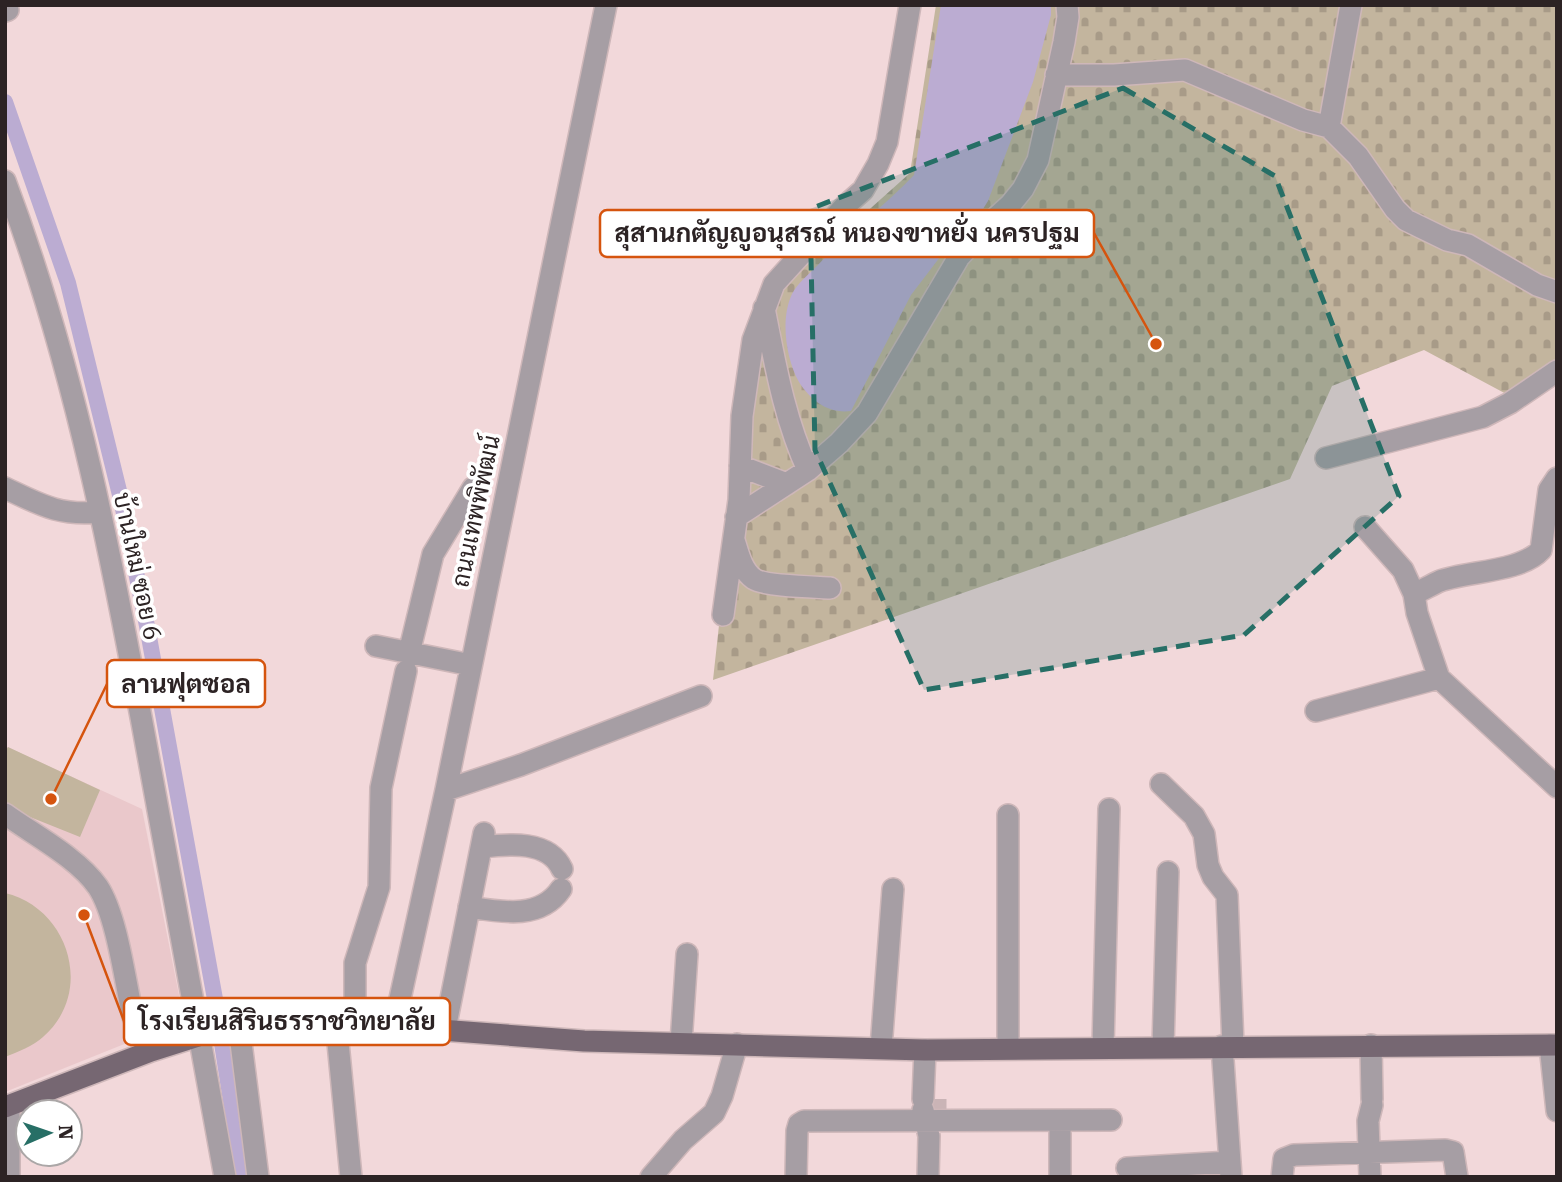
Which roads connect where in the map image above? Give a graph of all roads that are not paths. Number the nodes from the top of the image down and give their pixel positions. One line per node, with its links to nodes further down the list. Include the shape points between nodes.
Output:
1 (606, 5): 26 (street, ถนนเทพพิพัฒน์)
2 (910, 5): 9 (street, via 887,142 878,164 863,190 774,284)
3 (1067, 5): 5 (street)
4 (1351, 5): 6 (street)
5 (1056, 75): 6 (street, via 1185,70); 13 (street, via 1038,160 1023,188 959,257 867,413)
6 (1329, 127): 8 (street, via 1358,156 1406,220 1468,245)
7 (5, 181): 18 (street, บ้านใหม่ ซอย 6, via 41,283)
8 (1557, 292)
9 (764, 306): 12 (street, via 753,340); 13 (street, via 793,437)
10 (1557, 371): 11 (street, via 1483,417)
11 (1325, 458)
12 (740, 466): 15 (street); 19 (street)
13 (808, 470): 15 (street)
14 (1557, 478): 22 (street, via 1549,489 1541,550 1535,557 1440,581)
15 (787, 484): 19 (street)
16 (5, 488): 18 (street, via 55,511)
17 (473, 488): 25 (street, via 433,554)
18 (100, 512): 44 (street, บ้านใหม่ ซอย 6, via 132,670)
19 (734, 526): 21 (street, via 741,562 754,579); 23 (street)
20 (1365, 527): 22 (street, via 1403,570)
21 (830, 588)
22 (1414, 594): 27 (street)
23 (723, 615)
24 (376, 646): 25 (street)
25 (408, 662): 26 (street); 41 (street, via 380,788 379,887 355,963)
26 (471, 665): 32 (street, ถนนเทพพิพัฒน์)
27 (1439, 678): 29 (street); 31 (street)
28 (701, 696): 32 (street)
29 (1316, 711)
30 (1161, 784): 50 (street, via 1194,816 1204,834 1213,877 1227,895)
31 (1557, 786)
32 (446, 790): 42 (street, ถนนเทพพิพัฒน์)
33 (1109, 809): 49 (street)
34 (5, 814): 40 (street, via 69,859 98,888 109,908)
35 (1008, 815): 53 (street)
36 (1168, 872): 51 (street)
37 (893, 889): 52 (street)
38 (469, 907): 38 (street, via 483,840 534,847 559,863 562,879 550,902 538,909 501,912); 43 (street)
39 (687, 954): 45 (street)
40 (133, 1017)
41 (346, 1022): 42 (main road); 44 (main road, via 277,1022); 66 (street)
42 (394, 1026): 43 (main road)
43 (446, 1029): 45 (main road, via 584,1041)
44 (220, 1030): 55 (main road, via 151,1051); 64 (street, บ้านใหม่ ซอย 6); 65 (street)
45 (681, 1043): 46 (main road)
46 (737, 1044): 52 (main road); 67 (street, via 714,1113)
47 (1366, 1045): 48 (main road); 50 (main road); 60 (street)
48 (1554, 1045): 56 (street)
49 (1103, 1046): 51 (main road); 53 (main road)
50 (1228, 1046): 51 (main road); 62 (street)
51 (1163, 1047)
52 (881, 1048): 54 (main road)
53 (1008, 1048): 54 (main road)
54 (932, 1050): 57 (street)
55 (7, 1107): 63 (street)
56 (1557, 1111)
57 (930, 1113): 59 (street); 68 (street, via 804,1121 797,1131); 69 (street)
58 (1111, 1120): 59 (street)
59 (1060, 1121): 70 (street)
60 (1368, 1151): 71 (street, via 1294,1155 1284,1159); 72 (street); 73 (street, via 1453,1152)
61 (1127, 1168): 62 (street)
62 (1231, 1169)
63 (9, 1177)
64 (225, 1177)
65 (258, 1177)
66 (351, 1177)
67 (651, 1177)
68 (796, 1177)
69 (928, 1177)
70 (1060, 1177)
71 (1282, 1177)
72 (1370, 1177)
73 (1457, 1177)

